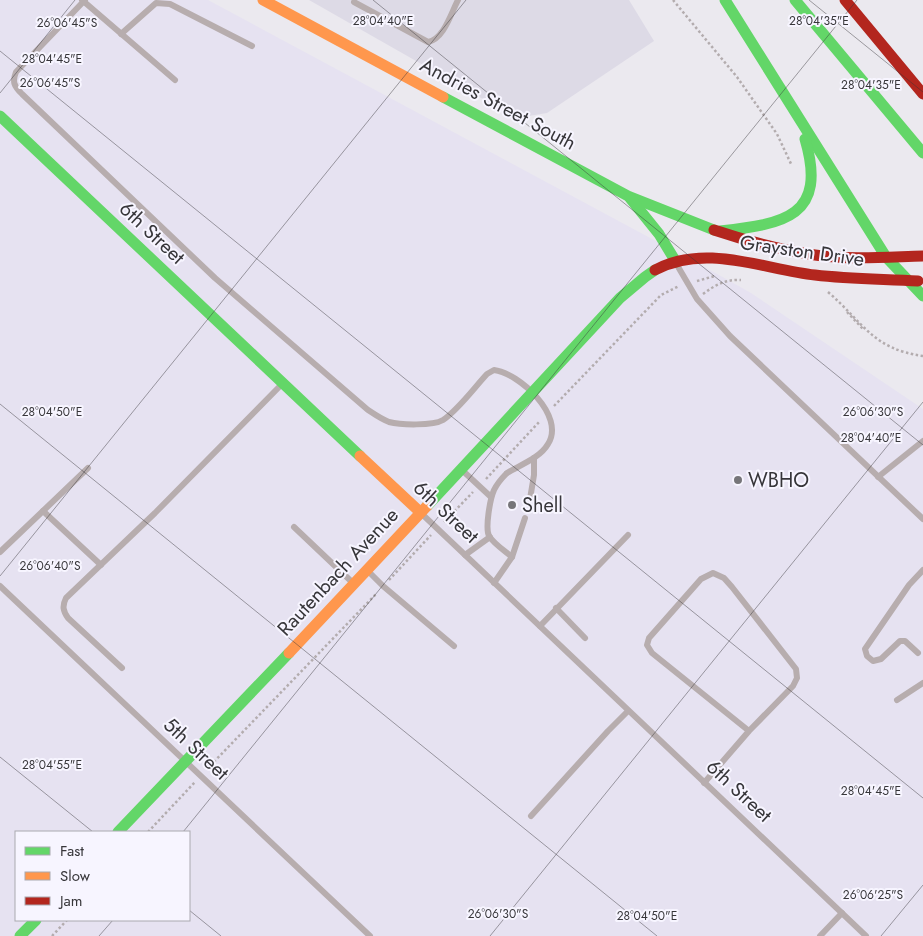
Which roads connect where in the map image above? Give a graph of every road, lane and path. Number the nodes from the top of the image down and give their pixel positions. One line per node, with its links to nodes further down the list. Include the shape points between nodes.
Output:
1 (92, 0): 8 (lane)
2 (263, 0): 18 (main road, Andries Street South)
3 (458, 0): 9 (lane, via 442,31 428,42)
4 (673, 0): 17 (path, via 737,77 778,134)
5 (725, 0): 15 (main road)
6 (795, 0): 16 (main road)
7 (845, 0): 13 (main road)
8 (83, 1): 10 (lane); 33 (lane, via 16,72 15,87 215,278 368,410 386,421 399,424 441,421 494,370 503,371)
9 (354, 2)
10 (121, 34): 11 (lane, via 156,3 162,2); 12 (lane)
11 (252, 46)
12 (175, 80)
13 (923, 94)
14 (0, 116): 32 (main road, 6th Street)
15 (799, 117): 19 (main road, via 812,177 801,207 775,223); 20 (main road)
16 (923, 153)
17 (795, 172)
18 (628, 196): 19 (main road, Andries Street South); 22 (main road, via 659,234)
19 (720, 231): 20 (main road, Grayston Drive, via 762,244 817,255)
20 (886, 256): 21 (main road, Grayston Drive); 26 (main road)
21 (923, 256)
22 (676, 262): 26 (main road, Grayston Drive, via 697,258 726,259 815,275); 27 (lane); 33 (main road, Rautenbach Avenue, via 658,268 636,283)
23 (719, 275): 27 (path)
24 (744, 280): 30 (path, via 723,282)
25 (923, 281): 26 (main road, Grayston Drive)
26 (908, 282): 29 (main road)
27 (688, 283): 30 (lane); 34 (path, via 661,295)
28 (827, 292): 31 (path, via 875,340 889,349)
29 (923, 296)
30 (698, 299): 39 (lane, via 730,336)
31 (923, 356)
32 (283, 383): 44 (main road, 6th Street); 54 (lane)
33 (532, 392): 34 (lane); 38 (main road, Rautenbach Avenue)
34 (548, 413): 36 (lane, via 552,436 547,447); 40 (path)
35 (923, 441): 39 (lane)
36 (534, 458): 41 (lane, via 506,474); 42 (lane)
37 (88, 468): 43 (lane)
38 (461, 468): 40 (lane); 44 (main road, Rautenbach Avenue)
39 (878, 477): 46 (lane)
40 (479, 485): 41 (lane); 48 (path)
41 (491, 497): 50 (lane)
42 (530, 499)
43 (43, 511): 51 (lane); 54 (lane)
44 (420, 512): 48 (lane, 6th Street); 55 (main road, Rautenbach Avenue)
45 (525, 518): 53 (lane)
46 (923, 519)
47 (294, 527): 58 (lane)
48 (437, 529): 52 (lane, 6th Street); 60 (path)
49 (628, 535): 61 (lane)
50 (490, 537): 52 (lane); 53 (lane)
51 (0, 552)
52 (465, 555): 57 (lane, 6th Street)
53 (512, 557): 57 (lane)
54 (101, 565): 66 (lane, via 66,598 63,611)
55 (368, 570): 58 (main road, Rautenbach Avenue); 60 (lane)
56 (923, 570): 65 (lane, via 865,649 873,661 881,659 900,641 905,641)
57 (494, 583): 62 (lane, 6th Street)
58 (354, 584): 71 (main road, Rautenbach Avenue)
59 (0, 586): 71 (lane, 5th Street)
60 (383, 586): 64 (lane); 72 (path)
61 (556, 608): 62 (lane); 63 (lane)
62 (540, 626): 69 (lane, 6th Street)
63 (585, 638)
64 (454, 646)
65 (918, 653)
66 (122, 668)
67 (923, 682): 68 (lane)
68 (897, 700)
69 (628, 711): 73 (lane, 6th Street); 74 (lane)
70 (749, 731): 70 (lane, via 652,653 647,645 649,638 701,579 713,573 732,587 796,670 793,686); 73 (lane)
71 (185, 761): 72 (lane, 5th Street); 75 (main road, Rautenbach Avenue)
72 (201, 776): 76 (path); 82 (lane, 5th Street)
73 (704, 783): 77 (lane, 6th Street)
74 (531, 816)
75 (119, 831)
76 (149, 831)
77 (842, 913): 83 (lane); 84 (lane, 6th Street)
78 (35, 921): 80 (main road)
79 (66, 921): 81 (path)
80 (20, 936)
81 (52, 936)
82 (370, 936)
83 (820, 936)
84 (866, 936)

